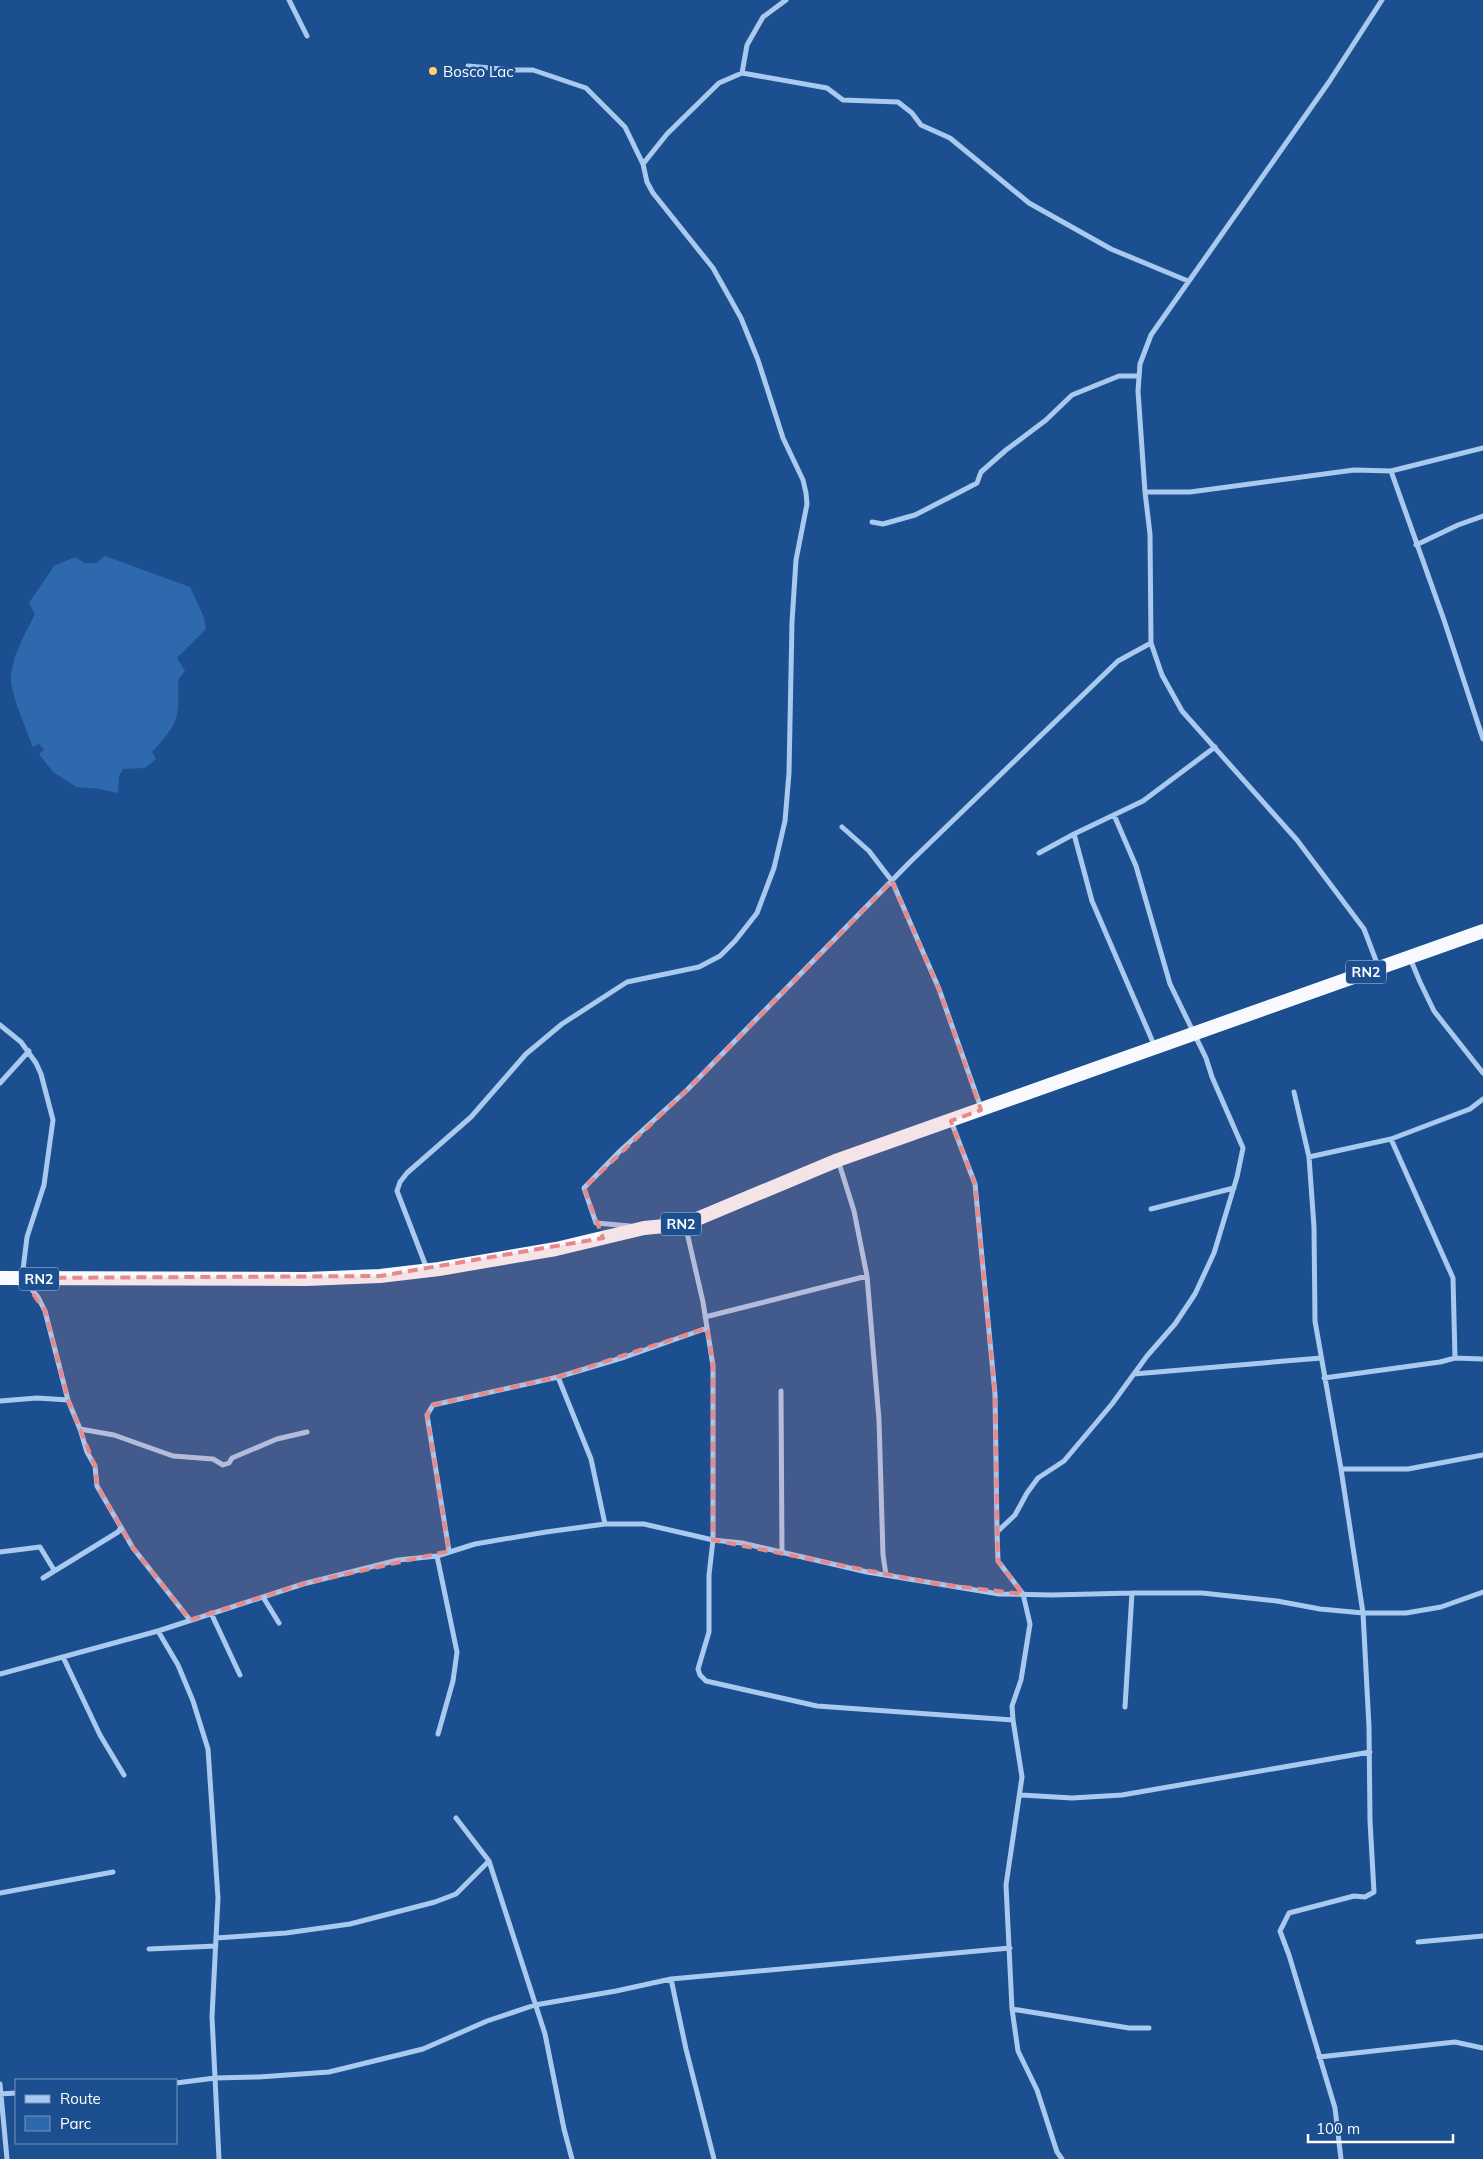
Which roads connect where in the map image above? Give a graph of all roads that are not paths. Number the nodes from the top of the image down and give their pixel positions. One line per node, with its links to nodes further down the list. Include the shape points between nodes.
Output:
1 (289, 0): 4 (street)
2 (786, 0): 6 (street, via 763,17 747,45)
3 (1382, 0): 8 (street, via 1329,82)
4 (307, 36)
5 (468, 66): 7 (street, via 533,70 586,88 625,127)
6 (742, 73): 7 (street, via 719,83 667,134); 8 (street, via 827,88 843,100 898,102 921,125 950,138 1030,203 1111,249)
7 (643, 164): 44 (street, via 653,193 713,268 740,318 758,360 782,438 806,493 807,504 796,560 785,820 774,868 757,913 735,942 720,956 699,967 627,982 562,1024 526,1054 471,1117 422,1158 400,1182 397,1191)
8 (1188, 281): 9 (street, via 1151,335)
9 (1139, 376): 12 (street); 14 (street, via 1119,376 1072,395 981,472 977,482 954,495 915,515 883,524)
10 (1483, 448): 11 (street)
11 (1391, 471): 12 (street, via 1354,470 1190,492); 15 (street)
12 (1145, 492): 16 (street, via 1150,534)
13 (1483, 516): 15 (street)
14 (872, 522)
15 (1416, 545): 17 (street)
16 (1151, 643): 18 (street, via 1172,695); 23 (street, via 1118,660)
17 (1483, 739)
18 (1215, 748): 19 (street, via 1143,800); 26 (street, via 1297,840 1345,902 1364,929)
19 (1114, 815): 21 (street); 28 (street, via 1136,866 1170,984)
20 (842, 827): 23 (street, via 869,852)
21 (1074, 834): 22 (street); 29 (street, via 1092,901)
22 (1040, 853)
23 (892, 881): 35 (street, via 939,989); 43 (street, via 687,1090 584,1188 596,1223)
24 (1483, 931): 25 (highway, RN2)
25 (1410, 958): 26 (highway, RN2); 31 (street, via 1434,1011)
26 (1379, 967): 28 (highway, RN2)
27 (0, 1025): 30 (street)
28 (1195, 1034): 29 (highway, RN2); 40 (street, via 1243,1148)
29 (1156, 1048): 35 (highway, RN2)
30 (29, 1051): 32 (street); 47 (street, via 42,1074 54,1120 44,1186 27,1237)
31 (1483, 1073)
32 (0, 1083)
33 (1294, 1092): 38 (street)
34 (1483, 1099): 37 (street, via 1470,1109)
35 (981, 1110): 36 (highway, RN2)
36 (951, 1120): 39 (highway, RN2); 65 (street, via 975,1184 995,1394)
37 (1391, 1139): 38 (street); 51 (street, via 1453,1278)
38 (1308, 1157): 50 (street, via 1314,1226 1315,1321)
39 (838, 1160): 42 (highway, RN2); 45 (street, via 854,1211)
40 (1234, 1188): 41 (street); 53 (street, via 1214,1253 1195,1294)
41 (1151, 1209)
42 (685, 1224): 43 (highway, RN2); 48 (street)
43 (644, 1228): 44 (highway, RN2, via 556,1248)
44 (427, 1270): 47 (highway, RN2, via 306,1279)
45 (867, 1276): 48 (street); 72 (street, via 879,1420)
46 (0, 1278): 47 (highway, RN2)
47 (22, 1278): 57 (street, via 45,1311)
48 (705, 1316): 49 (street)
49 (707, 1328): 54 (street); 66 (street, via 713,1366)
50 (1320, 1358): 53 (street); 55 (street)
51 (1455, 1358): 52 (street); 55 (street)
52 (1482, 1359)
53 (1134, 1374): 65 (street, via 1064,1461 1038,1478 1015,1515)
54 (558, 1377): 63 (street, via 591,1459); 67 (street, via 433,1405 429,1410 427,1415)
55 (1324, 1378): 62 (street)
56 (781, 1391): 69 (street)
57 (68, 1400): 58 (street, via 38,1398); 59 (street)
58 (0, 1402)
59 (80, 1429): 60 (street, via 114,1435 173,1456 213,1459 223,1465 277,1439); 64 (street, via 95,1466 96,1486)
60 (307, 1432)
61 (1483, 1455): 62 (street, via 1408,1469)
62 (1340, 1469): 79 (street)
63 (605, 1524): 66 (street, via 644,1524); 67 (street)
64 (121, 1528): 71 (street); 80 (street)
65 (997, 1532): 76 (street, via 998,1561)
66 (713, 1540): 69 (street); 88 (street, via 708,1575 709,1632 698,1669 706,1681 817,1706)
67 (449, 1551): 70 (street)
68 (0, 1552): 71 (street, via 40,1547)
69 (782, 1553): 72 (street)
70 (437, 1556): 77 (street, via 398,1560); 89 (street, via 457,1652 453,1681)
71 (54, 1570): 73 (street)
72 (886, 1575): 76 (street, via 999,1594)
73 (43, 1578)
74 (1483, 1592): 79 (street, via 1421,1611)
75 (1132, 1593): 76 (street); 79 (street, via 1237,1596); 87 (street)
76 (1023, 1594): 88 (street, via 1030,1624 1021,1680 1014,1700)
77 (263, 1597): 78 (street); 81 (street)
78 (211, 1613): 80 (street); 86 (street)
79 (1362, 1613): 90 (street)
80 (190, 1620): 82 (street)
81 (279, 1623)
82 (158, 1631): 83 (street); 98 (street, via 178,1665 208,1749 217,1873)
83 (63, 1656): 85 (street); 91 (street, via 100,1736)
84 (0, 1666): 85 (street)
85 (1, 1673)
86 (240, 1675)
87 (1125, 1707)
88 (1013, 1720): 92 (street, via 1022,1777)
89 (438, 1734)
90 (1370, 1752): 92 (street, via 1122,1795 1072,1798); 108 (street, via 1374,1892 1365,1897 1354,1896 1289,1913 1280,1932)
91 (124, 1775)
92 (1021, 1795): 101 (street, via 1006,1885)
93 (456, 1818): 94 (street)
94 (489, 1861): 98 (street, via 456,1894 435,1902 350,1924); 104 (street)
95 (113, 1872): 96 (street)
96 (0, 1892)
97 (1483, 1936): 99 (street)
98 (216, 1938): 100 (street)
99 (1418, 1942)
100 (216, 1946): 102 (street); 109 (street, via 212,2017)
101 (1010, 1948): 103 (street); 105 (street)
102 (149, 1949)
103 (671, 1979): 104 (street); 117 (street)
104 (535, 2005): 109 (street, via 487,2021 423,2049 329,2072); 116 (street, via 545,2034)
105 (1012, 2009): 106 (street, via 1129,2028); 118 (street, via 1018,2051 1037,2090)
106 (1149, 2028)
107 (1483, 2048): 108 (street, via 1455,2042)
108 (1319, 2057): 119 (street, via 1335,2108)
109 (215, 2078): 110 (street); 115 (street)
110 (178, 2083)
111 (0, 2084): 113 (street)
112 (15, 2093): 113 (street)
113 (0, 2094): 114 (street)
114 (7, 2159)
115 (219, 2159)
116 (572, 2159)
117 (714, 2159)
118 (1062, 2159)
119 (1341, 2159)

